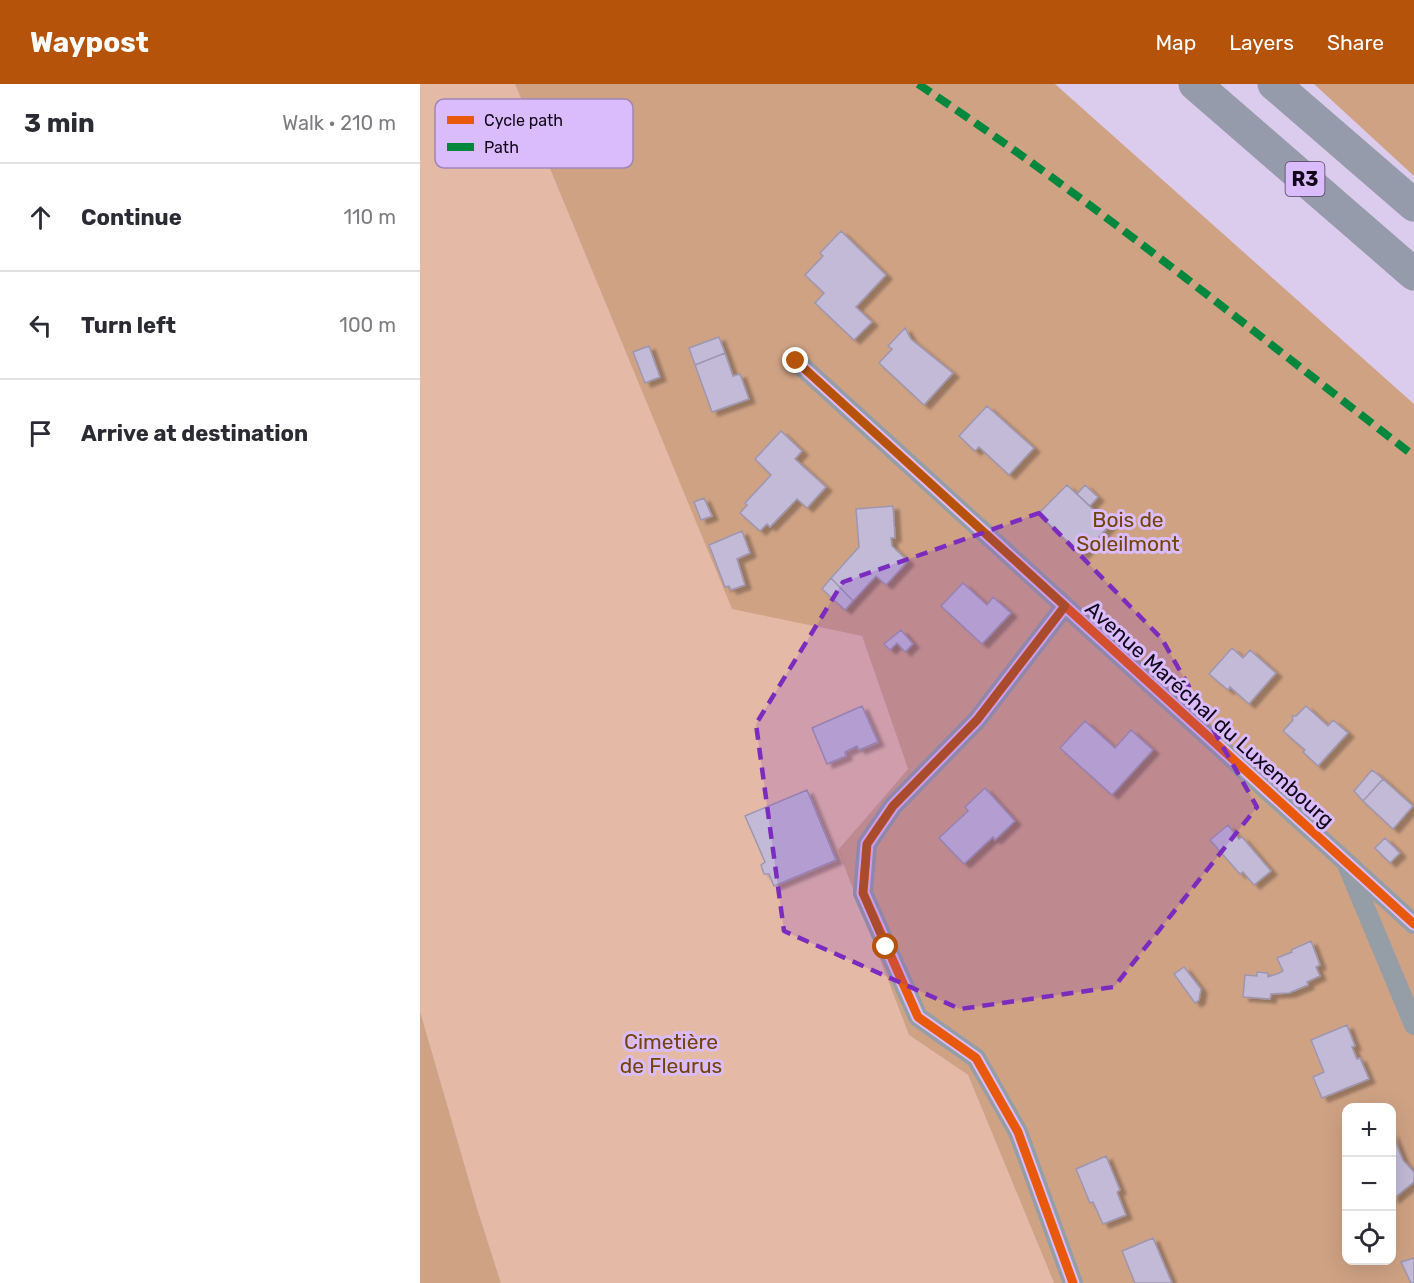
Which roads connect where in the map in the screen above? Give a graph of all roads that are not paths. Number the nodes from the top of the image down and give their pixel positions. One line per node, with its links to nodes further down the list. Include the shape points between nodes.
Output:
1 (1195, 84): 4 (highway, R3)
2 (1274, 84): 3 (highway, R3)
3 (1414, 206)
4 (1414, 274)
5 (796, 361): 6 (street, Avenue Maréchal du Luxembourg)
6 (1065, 606): 7 (street, Avenue Maréchal du Luxembourg); 10 (street, via 977,720 893,806 867,844 863,893 918,1017 976,1058 1018,1132)
7 (1346, 862): 8 (street, Avenue Maréchal du Luxembourg); 9 (street)
8 (1414, 924)
9 (1414, 1025)
10 (1073, 1283)

